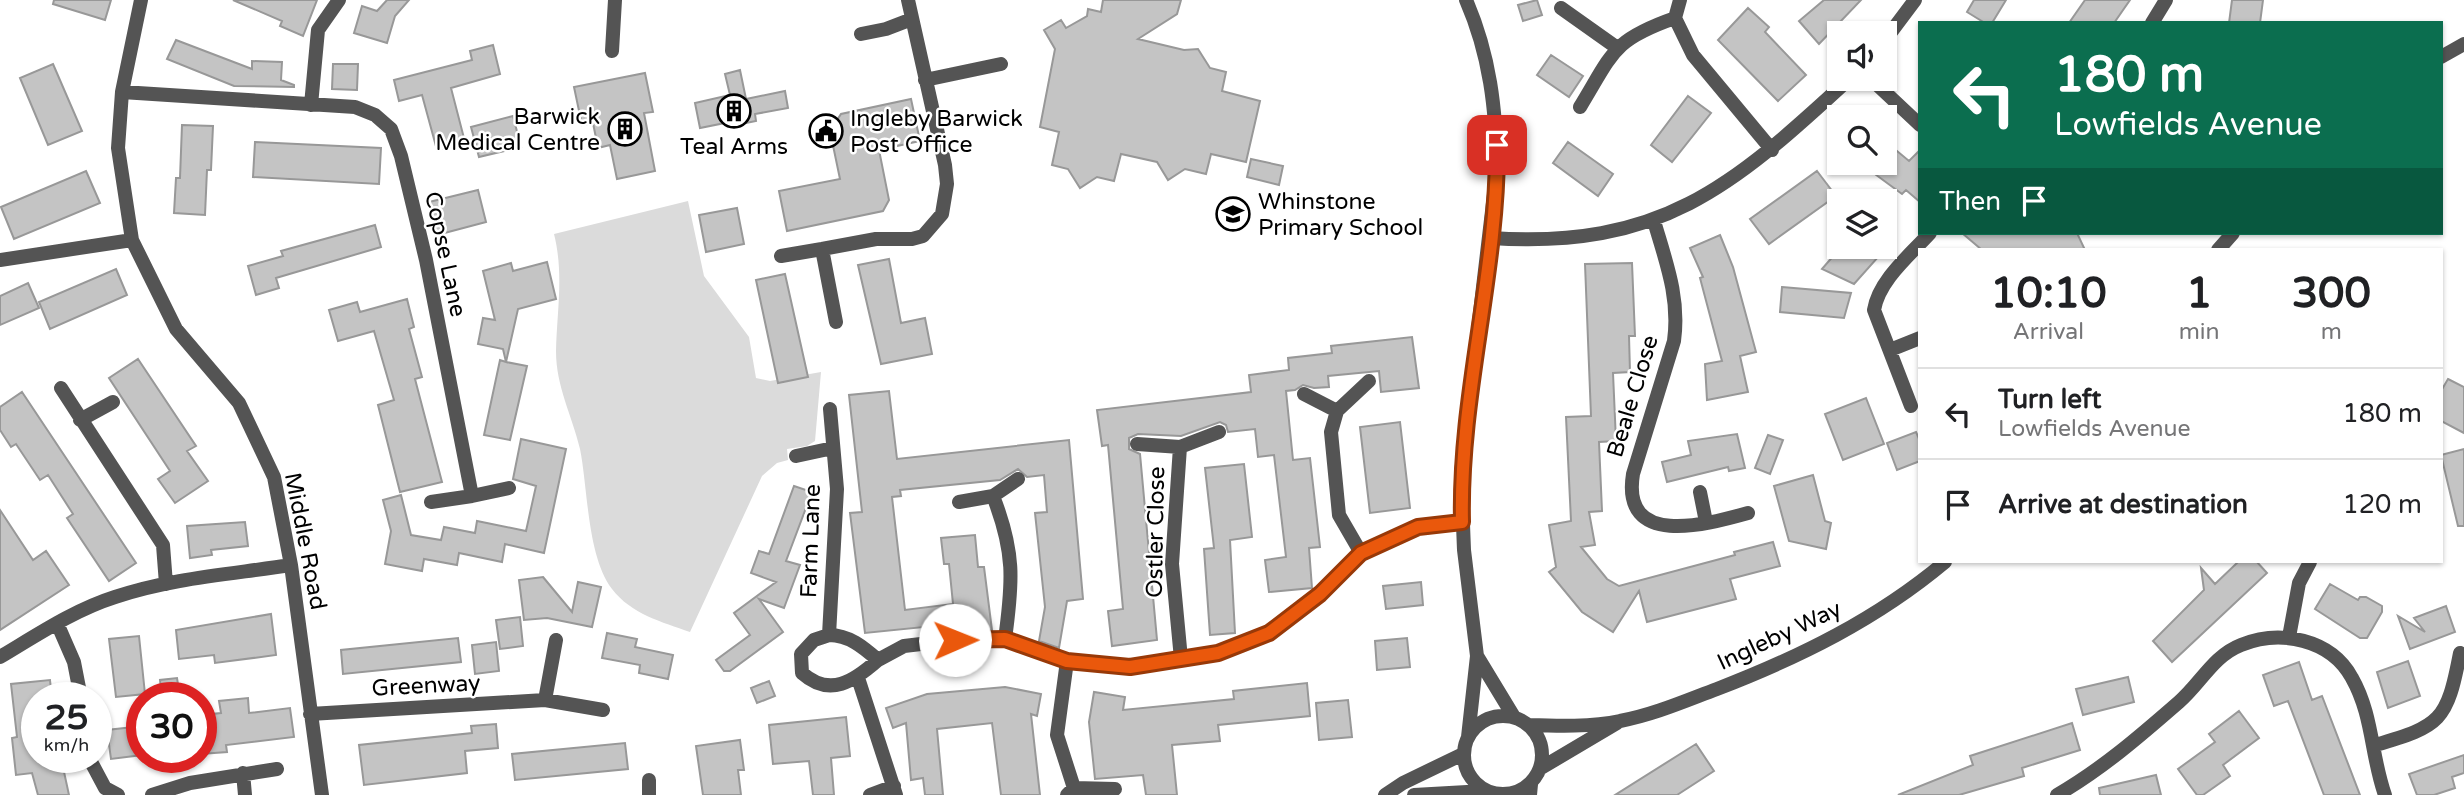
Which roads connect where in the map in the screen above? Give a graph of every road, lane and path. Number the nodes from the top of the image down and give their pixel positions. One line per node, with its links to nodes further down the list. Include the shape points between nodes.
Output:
1 (141, 0): 23 (street, Middle Road)
2 (339, 0): 24 (street, via 318,30)
3 (615, 0): 17 (street)
4 (908, 0): 11 (street)
5 (1466, 0): 30 (street, via 1482,37 1496,122)
6 (1680, 0): 10 (street)
7 (1915, 0): 13 (street)
8 (2166, 0): 12 (street)
9 (1561, 8): 16 (street)
10 (1675, 18): 16 (street, via 1628,37); 27 (street, via 1693,55)
11 (912, 19): 14 (street); 20 (street)
12 (2153, 21)
13 (1897, 24)
14 (861, 34)
15 (2464, 44): 18 (street)
16 (1616, 47): 25 (street)
17 (612, 51)
18 (2443, 56)
19 (1001, 64): 20 (street)
20 (925, 79): 32 (street, via 945,165 942,214 923,236)
21 (1836, 91): 27 (street)
22 (1884, 91): 26 (street)
23 (122, 92): 24 (street, Copse Lane); 31 (street, Middle Road, via 118,148)
24 (310, 105): 54 (street, Copse Lane, via 355,107 375,115 391,129 426,260)
25 (1580, 107)
26 (1918, 123)
27 (1772, 150): 28 (street, via 1721,186)
28 (1654, 221): 30 (street, via 1575,239); 60 (street, Beale Close, via 1674,290 1677,322 1630,491 1633,505 1651,523 1666,527)
29 (1928, 235): 37 (street, via 1876,298 1874,310)
30 (1491, 237): 59 (street, via 1462,464)
31 (132, 240): 34 (street); 64 (street, Middle Road, via 176,329 239,403 274,477)
32 (822, 249): 33 (street); 35 (street)
33 (781, 256)
34 (0, 260)
35 (836, 322)
36 (1918, 339): 37 (street)
37 (1890, 350): 42 (street)
38 (1370, 381): 44 (street)
39 (61, 388): 45 (street)
40 (1304, 394): 44 (street)
41 (113, 402): 45 (street)
42 (1911, 406)
43 (830, 409): 49 (street, Farm Lane)
44 (1337, 411): 61 (street, via 1331,432 1339,516)
45 (80, 420): 65 (street, via 163,545)
46 (1219, 432): 48 (street, Ostler Close)
47 (1137, 444): 48 (street, Ostler Close)
48 (1181, 447): 74 (street, Ostler Close, via 1172,564)
49 (833, 448): 50 (street, Farm Lane); 67 (street, Farm Lane, via 837,489)
50 (796, 456)
51 (1018, 479): 55 (street)
52 (509, 488): 54 (street)
53 (1700, 492): 60 (street)
54 (472, 496): 56 (street)
55 (993, 496): 57 (street); 69 (street, via 1008,535 1013,585)
56 (431, 502)
57 (959, 502)
58 (1748, 513): 60 (street, Beale Close)
59 (1462, 522): 61 (street, via 1418,527); 72 (street)
60 (1706, 522)
61 (1361, 553): 74 (street, via 1320,594 1269,633 1218,653)
62 (1944, 563): 84 (street, Ingleby Way, via 1905,595 1827,642 1769,669)
63 (2309, 563): 68 (street, via 2299,583)
64 (291, 565): 65 (street); 82 (street, Middle Road)
65 (166, 584): 66 (street, via 114,597)
66 (57, 623): 73 (street); 78 (street)
67 (829, 635): 75 (street, via 841,635 861,645); 77 (street, via 814,640 802,654 802,673 814,684 833,686)
68 (2289, 637): 87 (street, via 2316,645 2343,665 2361,698); 95 (street, via 2264,637 2218,657 2181,701)
69 (1005, 639): 75 (street, via 904,646); 76 (street)
70 (556, 640): 80 (street)
71 (2460, 653): 79 (street)
72 (1477, 656): 83 (street); 86 (street)
73 (0, 657)
74 (1181, 659): 76 (street, via 1130,667)
75 (878, 660): 77 (street)
76 (1067, 661): 97 (street, via 1057,735)
77 (858, 678): 96 (street)
78 (78, 682)
79 (2458, 694): 87 (street, via 2437,721)
80 (545, 700): 81 (street, Greenway); 82 (street, Greenway)
81 (603, 710)
82 (310, 714): 102 (street, Middle Road)
83 (1514, 717): 85 (street); 86 (street, via 1488,719)
84 (1618, 722): 85 (street, Ingleby Way); 90 (street, Ingleby Way)
85 (1529, 725): 90 (street, via 1539,737)
86 (1468, 737): 88 (street)
87 (2375, 745): 107 (street)
88 (1463, 754): 98 (street, via 1473,782); 104 (street)
89 (277, 768): 92 (street)
90 (1541, 768): 94 (street)
91 (97, 773): 99 (street, via 105,788)
92 (243, 773): 100 (street); 101 (street)
93 (1115, 789): 97 (street)
94 (1531, 789): 98 (street, via 1507,795)
95 (2081, 789): 106 (street)
96 (895, 790): 103 (street)
97 (1070, 791)
98 (1491, 793): 105 (street)
99 (118, 795)
100 (152, 795)
101 (245, 795)
102 (321, 795)
103 (870, 795)
104 (1385, 795)
105 (1414, 795)
106 (2057, 795)
107 (2385, 795)

